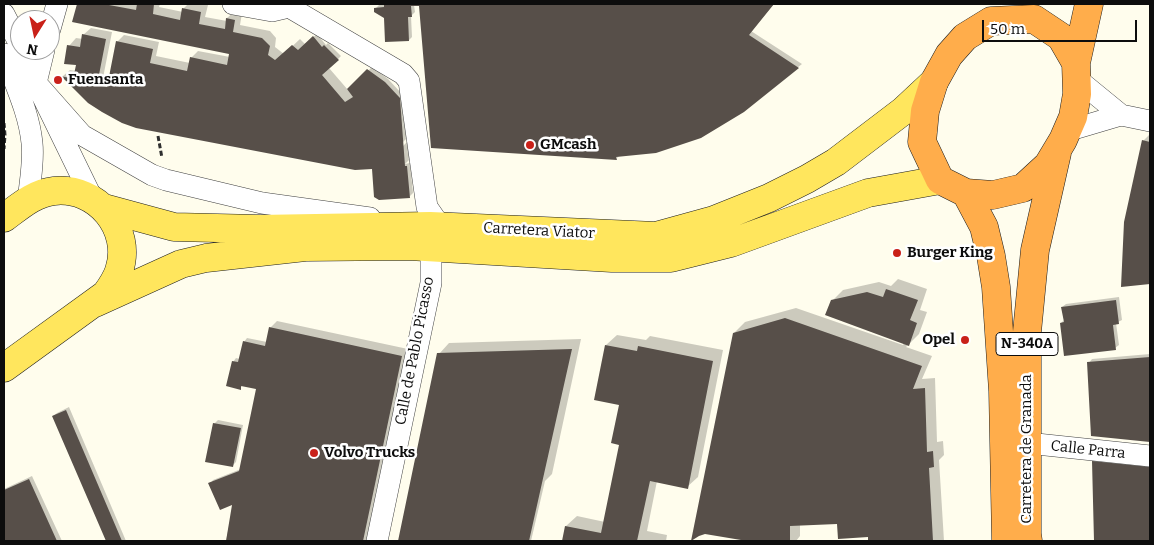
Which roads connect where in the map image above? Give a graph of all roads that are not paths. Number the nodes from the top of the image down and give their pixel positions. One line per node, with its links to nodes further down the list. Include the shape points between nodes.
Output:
1 (233, 4): 3 (street, via 272,11)
2 (1089, 4): 10 (highway, N-340A)
3 (292, 6): 21 (street, via 409,81 427,207)
4 (999, 12): 10 (highway, via 1034,20 1061,38); 11 (highway, via 965,37 949,55)
5 (4, 14): 6 (street)
6 (10, 26)
7 (4, 54): 18 (street, via 32,143)
8 (26, 60): 12 (street)
9 (42, 60): 12 (street)
10 (1076, 71): 13 (street); 15 (highway, N-340A, via 1073,117)
11 (934, 82): 16 (highway, via 925,112 922,142); 21 (main road, Carretera Viator, via 903,112 836,162 769,198 714,220 656,236)
12 (36, 83): 19 (street); 21 (street, via 82,135 152,175 262,203)
13 (1121, 115): 14 (street); 15 (street)
14 (1150, 121)
15 (1062, 140): 17 (highway, N-340A, via 1048,165 1022,188 993,195); 24 (highway, Carretera de Granada / N-340A, via 1034,259 1027,332)
16 (940, 180): 17 (highway, N-340A); 21 (main road, Carretera Viator, via 868,193 731,243 671,258 612,258)
17 (966, 193): 27 (highway, Carretera de Granada / N-340A, via 984,227 996,287 1003,391)
18 (28, 201): 19 (main road, Carretera Viator, via 53,191 67,191); 20 (main road, Carretera Viator)
19 (99, 204): 21 (main road, Carretera Viator, via 174,226); 22 (main road, via 118,230 122,257 114,283)
20 (4, 218)
21 (434, 233): 22 (main road, Carretera Viator, via 409,246 305,247 206,258 181,264); 26 (street, Calle de Pablo Picasso, via 431,283)
22 (95, 303): 23 (main road)
23 (4, 368)
24 (1026, 444): 25 (street, Calle Parra); 28 (highway, Carretera de Granada / N-340A)
25 (1150, 456)
26 (377, 541)
27 (1006, 541)
28 (1028, 541)

